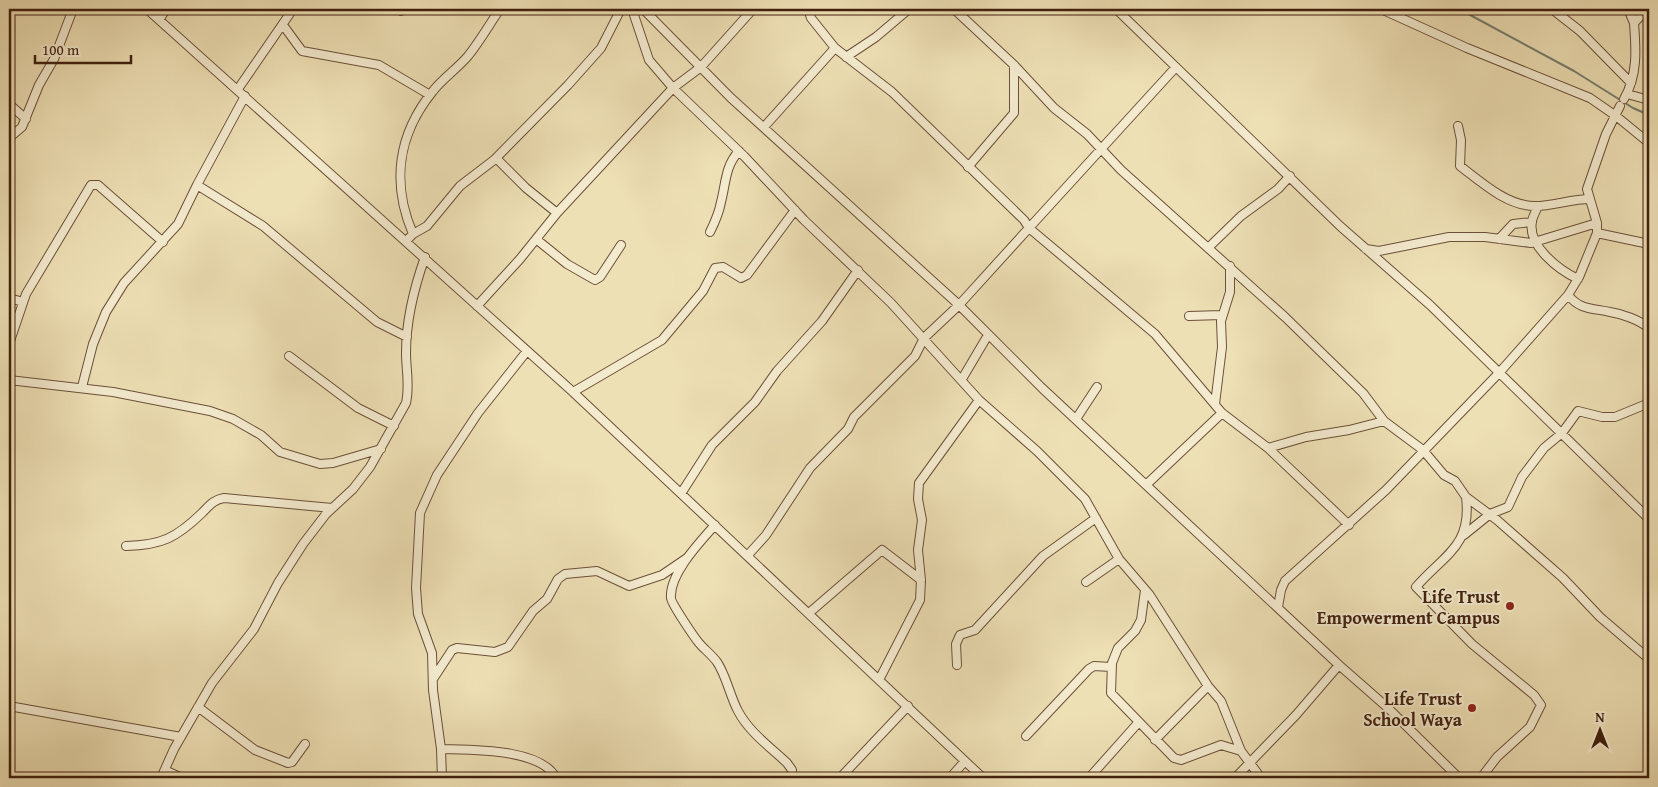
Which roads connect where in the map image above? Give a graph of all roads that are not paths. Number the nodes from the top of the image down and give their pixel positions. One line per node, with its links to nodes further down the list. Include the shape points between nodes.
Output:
1 (73, 9): 35 (street)
2 (146, 9): 18 (street)
3 (166, 9): 18 (street)
4 (293, 9): 20 (street)
5 (500, 9): 29 (street, via 470,53)
6 (621, 9): 42 (street, via 594,56)
7 (632, 9): 27 (street, via 649,60)
8 (642, 9): 24 (street)
9 (753, 9): 24 (street)
10 (909, 9): 22 (street)
11 (954, 9): 23 (street)
12 (1116, 9): 25 (street)
13 (1380, 9): 34 (street, via 1590,98)
14 (1552, 9): 26 (street, via 1580,31)
15 (1628, 9): 19 (street)
16 (1647, 9): 19 (street)
17 (806, 10): 21 (street)
18 (159, 20): 28 (street)
19 (1634, 23): 26 (street, via 1636,58)
20 (283, 25): 28 (street); 29 (street, via 302,51 379,65)
21 (835, 48): 22 (street); 37 (street)
22 (846, 57): 43 (street, via 892,92)
23 (1014, 65): 41 (street, via 1054,108 1087,134); 43 (street, via 1014,113)
24 (701, 67): 27 (street); 37 (street)
25 (1176, 67): 41 (street); 44 (street)
26 (1631, 83): 31 (street)
27 (673, 88): 40 (street); 49 (street)
28 (238, 89): 30 (street)
29 (430, 95): 55 (street, via 410,124 400,171 405,214)
30 (245, 96): 45 (street); 58 (street)
31 (1624, 100): 32 (street); 34 (street)
32 (1649, 100)
33 (9, 104): 35 (street)
34 (1616, 116): 39 (street); 46 (street, via 1588,184)
35 (26, 119): 38 (street, via 17,133)
36 (1458, 126): 47 (street, via 1460,166 1511,201)
37 (764, 127): 72 (street)
38 (9, 138)
39 (1649, 143)
40 (739, 150): 48 (street); 53 (street, via 726,174 721,205)
41 (1101, 150): 52 (street); 63 (street)
42 (496, 158): 49 (street); 55 (street, via 460,186 427,226)
43 (968, 167): 52 (street)
44 (1290, 176): 63 (street, via 1278,189 1240,216); 64 (street)
45 (196, 184): 59 (street, via 178,224); 78 (street, via 263,226 377,322)
46 (1590, 199): 47 (street); 51 (street)
47 (1538, 206): 50 (street)
48 (795, 210): 67 (street); 88 (street, via 747,275 741,278 723,267 715,268 703,291 662,340)
49 (557, 213): 56 (street)
50 (1532, 222): 57 (street, via 1513,224); 60 (street)
51 (1597, 223): 54 (street); 60 (street)
52 (1029, 228): 72 (street); 91 (street, via 1155,334)
53 (710, 232)
54 (1598, 233): 62 (street); 68 (street)
55 (413, 234): 58 (street)
56 (536, 239): 61 (street, via 567,264 594,280 600,277); 73 (street)
57 (1499, 239): 60 (street); 64 (street, via 1449,237 1380,251)
58 (406, 241): 65 (street)
59 (163, 242): 71 (street, via 98,185 91,185); 86 (street, via 124,283 106,312 93,344)
60 (1536, 242): 68 (street, via 1553,263)
61 (621, 244)
62 (1649, 244)
63 (1208, 248): 66 (street)
64 (1366, 249): 83 (street, via 1430,304)
65 (425, 258): 73 (street); 78 (street, via 414,288)
66 (1230, 266): 74 (street, via 1230,292); 94 (street, via 1363,393)
67 (858, 270): 79 (street); 101 (street, via 822,321 777,371 755,402 712,445)
68 (1578, 279): 69 (street)
69 (1568, 295): 76 (street, via 1584,308 1612,312); 83 (street)
70 (9, 298): 71 (street)
71 (23, 302): 80 (street)
72 (958, 305): 77 (street); 79 (street)
73 (477, 306): 81 (street)
74 (1222, 315): 75 (street); 91 (street)
75 (1189, 316)
76 (1649, 328)
77 (988, 335): 84 (street); 93 (street)
78 (407, 337): 95 (street, via 409,392)
79 (924, 338): 84 (street); 111 (street, via 915,356 873,396 848,429 810,468)
80 (9, 344)
81 (527, 351): 88 (street); 123 (street, via 478,413 437,475 420,513 416,588 418,614 432,653)
82 (289, 356): 95 (street, via 358,408)
83 (1499, 374): 96 (street); 99 (street)
84 (962, 379): 89 (street)
85 (9, 380): 86 (street)
86 (82, 387): 98 (street, via 210,411 233,419 261,435 280,452 320,464 333,464)
87 (1097, 387): 93 (street)
88 (573, 392): 101 (street)
89 (980, 400): 105 (street, via 1073,487); 114 (street, via 919,483)
90 (1649, 403): 96 (street, via 1615,417 1578,412)
91 (1215, 404): 92 (street)
92 (1222, 413): 97 (street); 100 (street)
93 (1076, 419): 100 (street)
94 (1384, 421): 97 (street); 99 (street)
95 (394, 426): 98 (street)
96 (1562, 433): 104 (street, via 1544,448 1522,477 1508,506); 106 (street)
97 (1268, 448): 108 (street)
98 (381, 449): 103 (street, via 353,489)
99 (1423, 450): 102 (street, via 1444,475 1455,481); 108 (street)
100 (1147, 484): 117 (street)
101 (682, 492): 107 (street)
102 (1466, 497): 104 (street); 109 (street, via 1468,514)
103 (332, 508): 110 (street, via 224,498 211,502 170,539 145,546); 128 (street, via 303,544 254,630 212,683)
104 (1490, 514): 109 (street); 119 (street, via 1574,588 1612,628)
105 (1096, 518): 113 (street); 120 (street, via 1043,556 975,630 960,635 956,644)
106 (1649, 519)
107 (715, 525): 111 (street); 112 (street)
108 (1349, 525): 117 (street, via 1285,581)
109 (1464, 535): 151 (street, via 1416,587 1472,644 1541,704 1530,727 1497,758)
110 (126, 546)
111 (748, 555): 118 (street)
112 (687, 558): 123 (street, via 662,575 629,586 597,571 566,574 558,579 547,599 532,612 508,647 495,652 452,650); 143 (street, via 673,584 672,606 717,662 738,712 787,763 792,770)
113 (1119, 559): 115 (street); 116 (street)
114 (921, 580): 118 (street, via 882,550); 124 (street, via 920,600)
115 (1086, 582)
116 (1145, 590): 122 (street, via 1142,620 1118,648); 125 (street)
117 (1278, 607): 121 (street)
118 (809, 613): 124 (street)
119 (1649, 658)
120 (957, 665)
121 (1339, 665): 137 (street); 150 (street)
122 (1111, 667): 129 (street, via 1111,693); 130 (street, via 1094,666 1089,669)
123 (433, 679): 134 (street)
124 (879, 680): 127 (street)
125 (1208, 686): 132 (street); 135 (street, via 1220,701)
126 (9, 706): 131 (street)
127 (908, 706): 136 (street); 144 (street)
128 (198, 707): 131 (street); 133 (street, via 255,750 288,763)
129 (1138, 723): 132 (street); 147 (street)
130 (1026, 736)
131 (181, 737): 138 (street)
132 (1155, 740): 135 (street, via 1177,759 1222,745)
133 (305, 744)
134 (441, 749): 141 (street); 142 (street, via 522,756 547,768)
135 (1241, 750): 137 (street)
136 (964, 761): 145 (street); 146 (street)
137 (1250, 761): 148 (street); 149 (street)
138 (164, 770): 139 (street); 140 (street)
139 (161, 778)
140 (182, 778)
141 (442, 778)
142 (556, 778)
143 (792, 778)
144 (840, 778)
145 (950, 778)
146 (983, 778)
147 (1088, 778)
148 (1235, 778)
149 (1261, 778)
150 (1459, 778)
151 (1482, 778)

